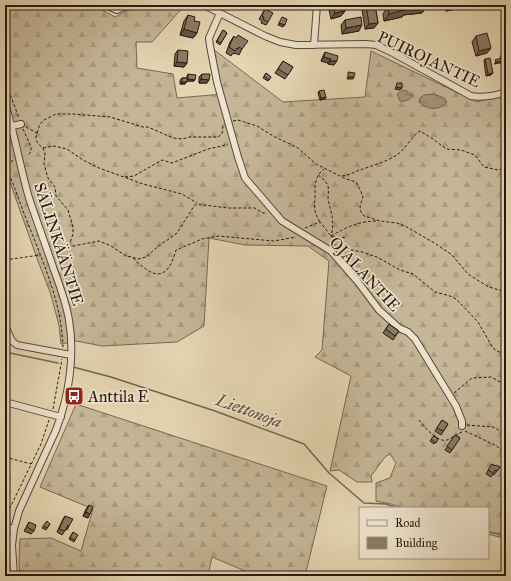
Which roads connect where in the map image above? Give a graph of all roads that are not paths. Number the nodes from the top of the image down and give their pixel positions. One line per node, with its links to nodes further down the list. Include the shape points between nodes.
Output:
1 (106, 5): 2 (street, via 117,10)
2 (128, 5)
3 (204, 5): 5 (street, PUIROJANTIE)
4 (317, 5): 6 (street)
5 (220, 13): 6 (street, PUIROJANTIE, via 280,42); 15 (street, OJALANTIE, via 209,38 210,46 217,82 245,178 282,221 332,249 379,310 415,339 456,406)
6 (314, 45): 7 (street, PUIROJANTIE, via 376,45 470,96)
7 (506, 92)
8 (5, 104): 10 (street, SÄLINKÄÄNTIE)
9 (21, 124): 10 (street)
10 (13, 126): 12 (street, SÄLINKÄÄNTIE, via 25,184 65,300)
11 (5, 326): 12 (street, via 12,341 17,345)
12 (71, 355): 14 (street, SÄLINKÄÄNTIE)
13 (5, 402): 14 (street)
14 (61, 417): 17 (street, SÄLINKÄÄNTIE, via 19,511)
15 (463, 428)
16 (5, 527): 17 (street)
17 (14, 529): 18 (street, SÄLINKÄÄNTIE)
18 (14, 576)

